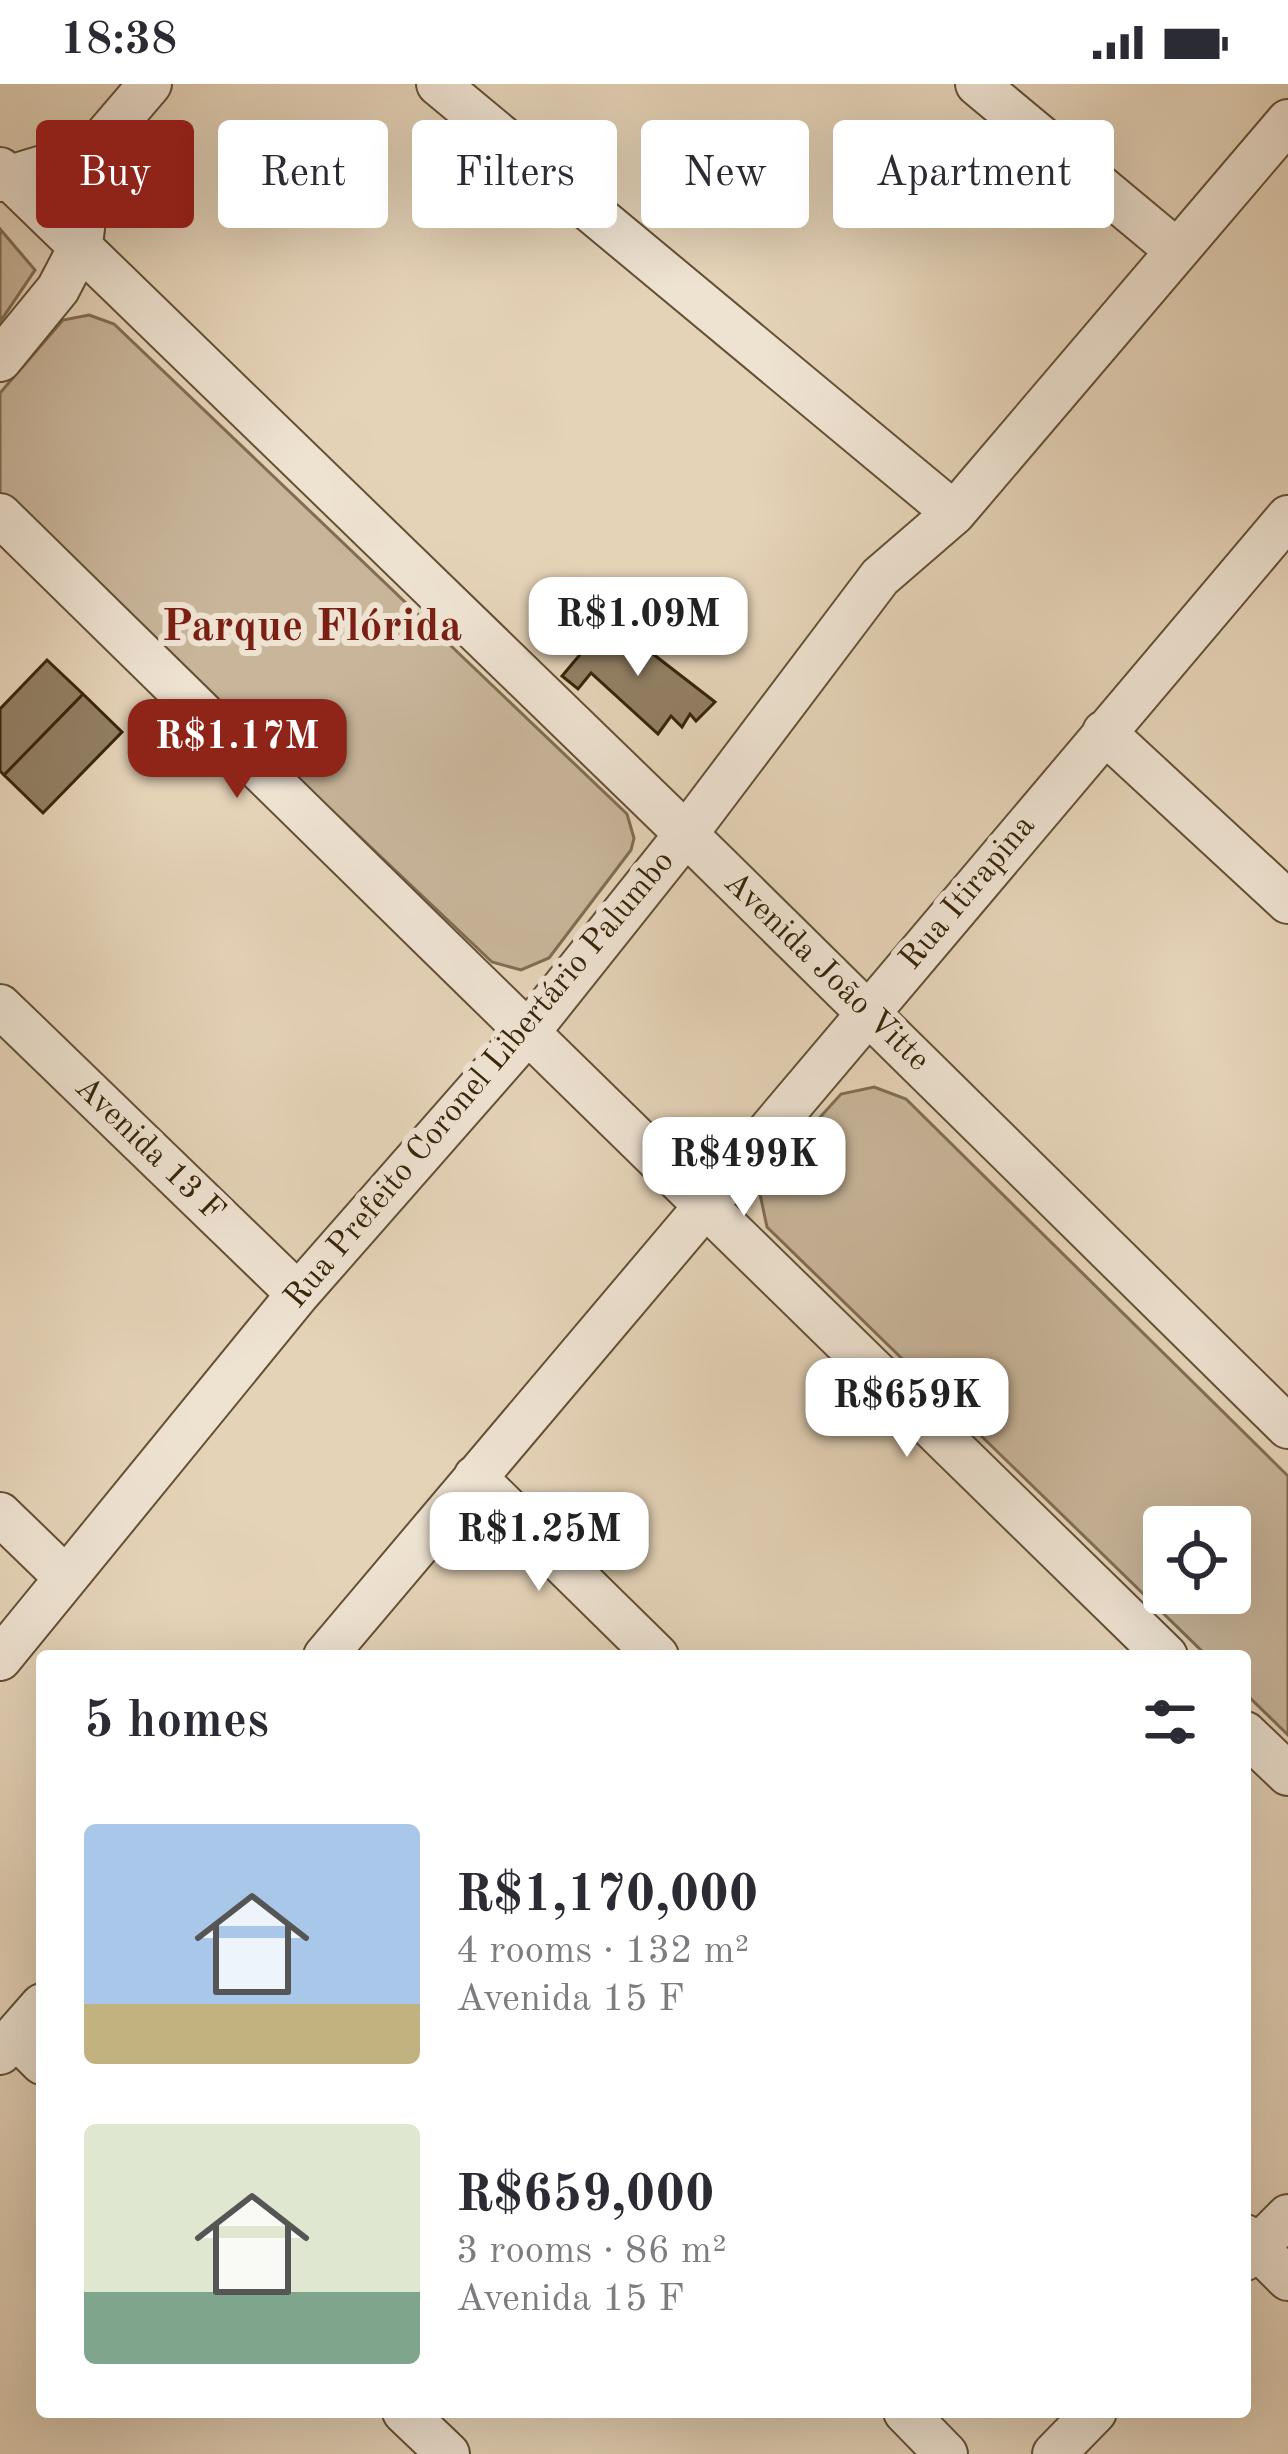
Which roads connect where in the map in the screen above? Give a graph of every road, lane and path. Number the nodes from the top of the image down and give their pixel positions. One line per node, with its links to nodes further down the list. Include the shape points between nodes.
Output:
1 (150, 84): 4 (street)
2 (437, 84): 12 (street)
3 (977, 84): 10 (street)
4 (119, 120)
5 (1288, 121): 10 (street, Rua Prefeito Coronel Libertário Palumbo)
6 (36, 166): 7 (street)
7 (2, 175): 9 (street, Avenida João Vitte)
8 (83, 228): 9 (street)
9 (81, 245): 11 (street, via 58,289); 16 (street, Avenida João Vitte)
10 (1176, 250): 12 (street, Rua Prefeito Coronel Libertário Palumbo)
11 (0, 360)
12 (954, 513): 16 (street, Rua Prefeito Coronel Libertário Palumbo, via 880,577)
13 (0, 515): 20 (street)
14 (1288, 517): 15 (street, Rua Itirapina)
15 (1104, 733): 17 (street); 19 (street, Rua Itirapina)
16 (686, 834): 19 (street, Avenida João Vitte); 20 (street, Rua Prefeito Coronel Libertário Palumbo)
17 (1288, 902)
18 (0, 1006): 22 (street, Avenida 13 F)
19 (867, 1011): 21 (street, Rua Itirapina); 23 (street, Avenida João Vitte)
20 (529, 1031): 21 (street); 22 (street, Rua Prefeito Coronel Libertário Palumbo)
21 (702, 1207): 24 (street, Rua Itirapina); 29 (street)
22 (298, 1294): 26 (street, Rua Prefeito Coronel Libertário Palumbo)
23 (1288, 1427)
24 (475, 1477): 27 (street, Rua Itirapina); 28 (street)
25 (0, 1514): 26 (street)
26 (66, 1578): 30 (street, Rua Prefeito Coronel Libertário Palumbo)
27 (331, 1650)
28 (651, 1650)
29 (1160, 1650)
30 (0, 1659)
31 (1251, 1738): 32 (street)
32 (1288, 1774)
33 (1288, 2216): 34 (street)
34 (1251, 2246)
35 (1251, 2250): 36 (street)
36 (1288, 2279)
37 (410, 2418): 40 (street)
38 (910, 2418): 41 (street)
39 (1089, 2418): 42 (street)
40 (448, 2454)
41 (946, 2454)
42 (1054, 2454)

